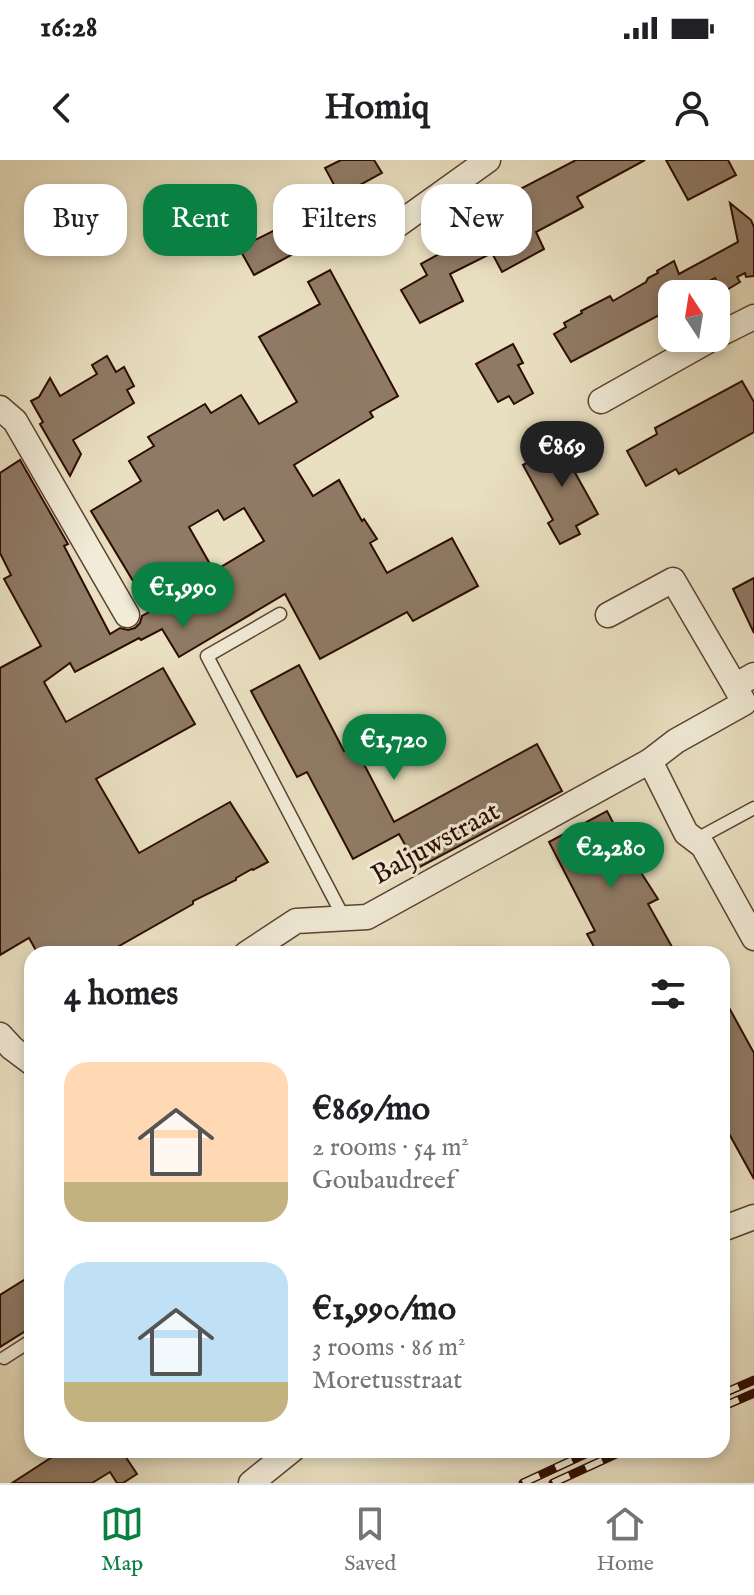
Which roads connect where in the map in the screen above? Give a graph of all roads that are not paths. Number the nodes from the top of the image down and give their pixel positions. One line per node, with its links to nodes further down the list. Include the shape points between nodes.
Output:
1 (488, 160): 2 (street)
2 (405, 220)
3 (754, 317): 4 (street)
4 (730, 329)
5 (688, 352): 6 (street)
6 (601, 401)
7 (0, 408): 9 (street, via 15,421)
8 (280, 614): 15 (lane, via 207,656)
9 (127, 615)
10 (608, 615): 11 (street, via 673,580)
11 (744, 680): 12 (street, Baljuwstraat, via 744,703)
12 (650, 761): 14 (street, via 686,833); 15 (street, Baljuwstraat, via 367,917)
13 (754, 808): 14 (lane)
14 (695, 840): 16 (street)
15 (344, 918): 17 (street, Baljuwstraat, via 296,921)
16 (754, 938)
17 (258, 946)
18 (0, 1035): 19 (street)
19 (24, 1057)
20 (754, 1217): 21 (street)
21 (730, 1226)
22 (24, 1345): 23 (lane)
23 (4, 1358)
24 (282, 1458): 25 (street)
25 (251, 1483)

